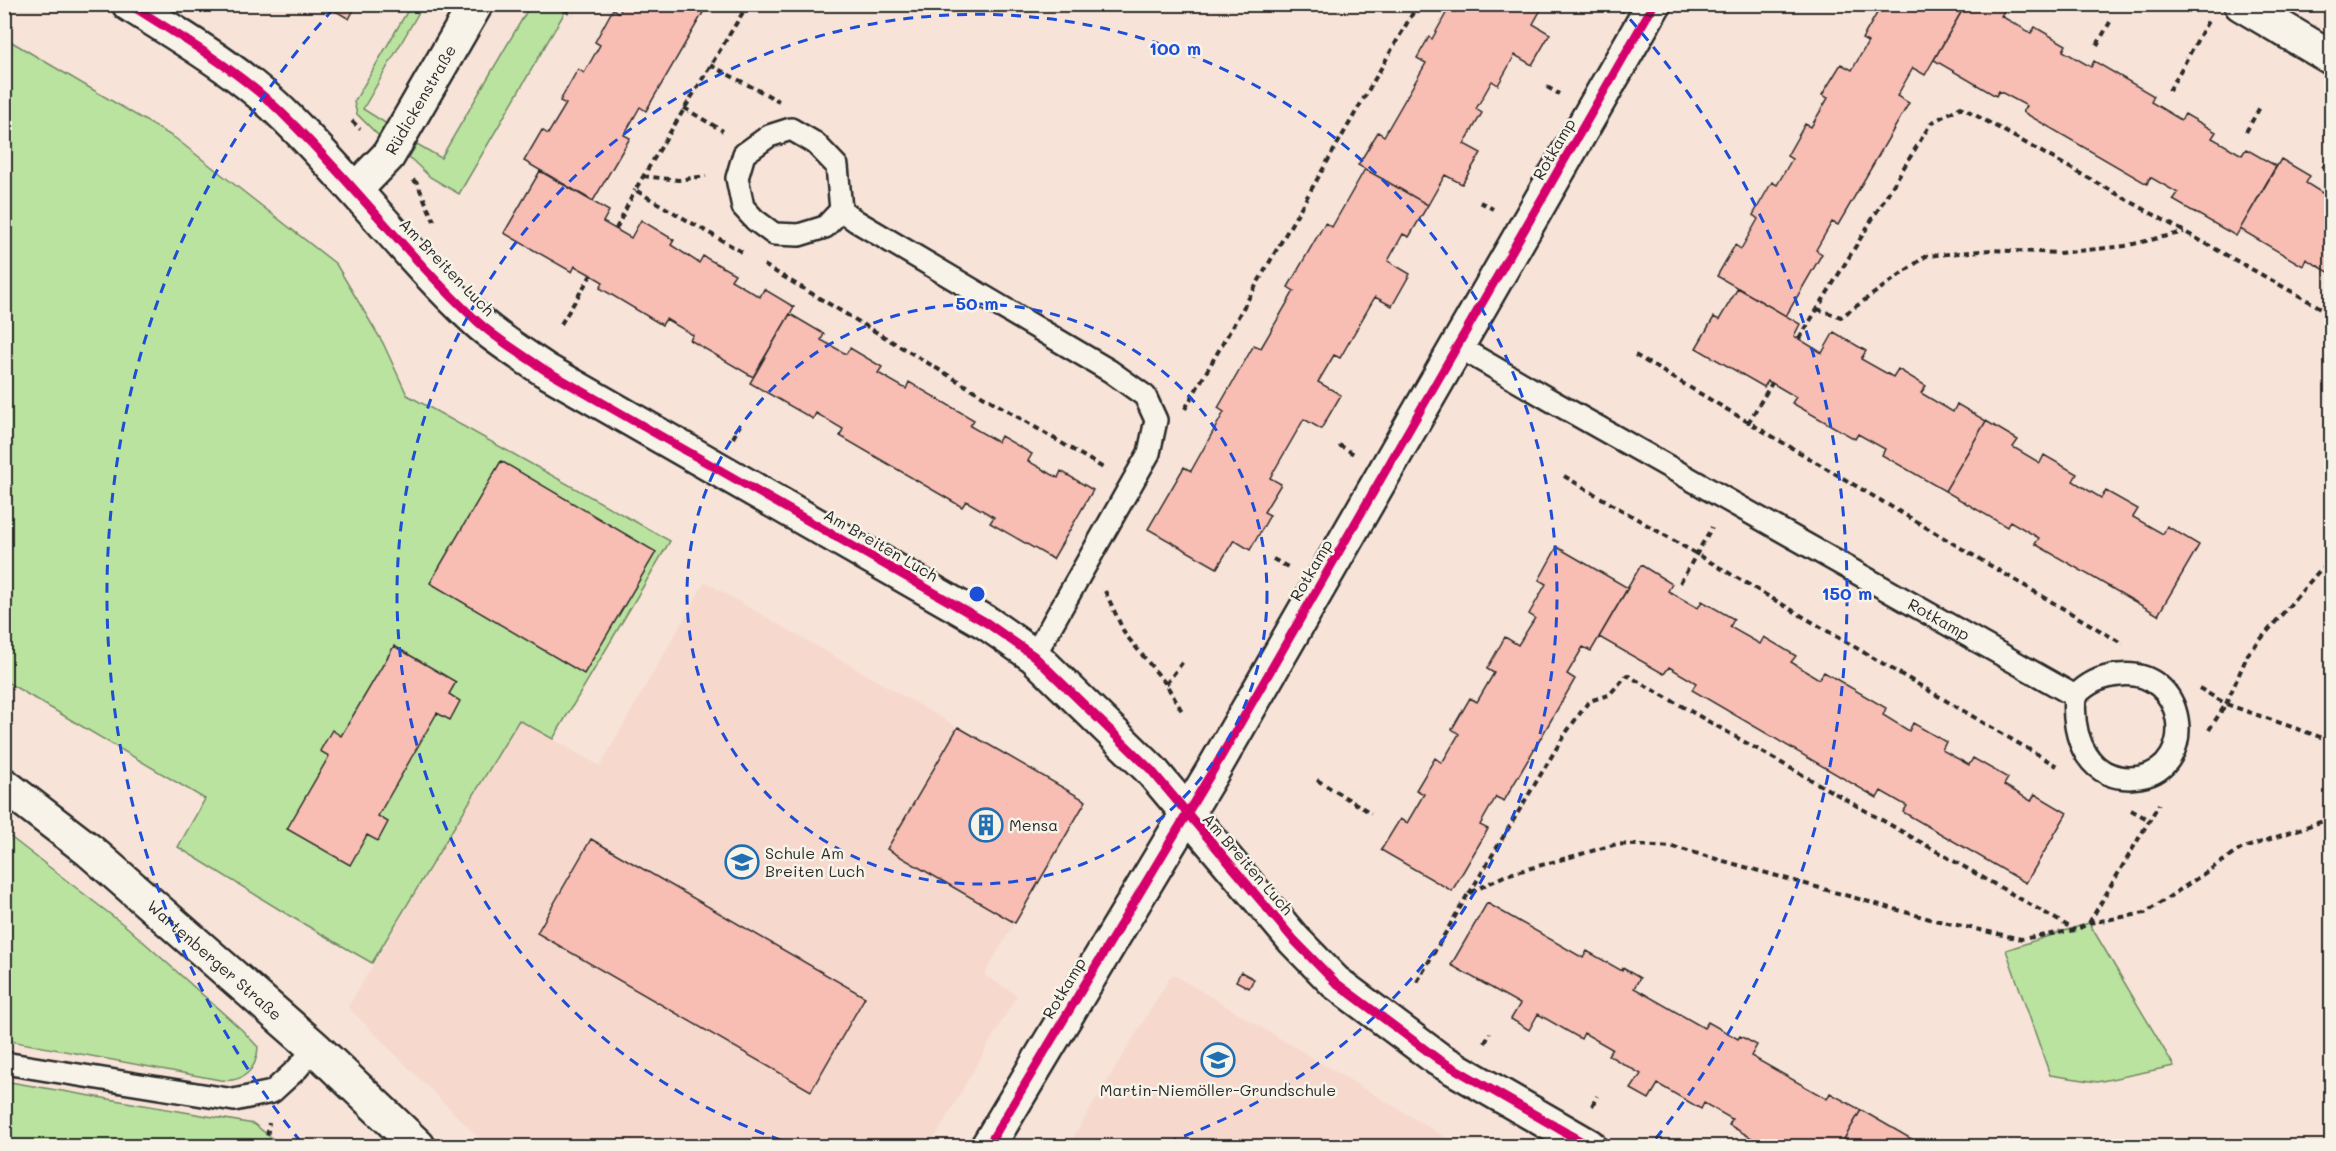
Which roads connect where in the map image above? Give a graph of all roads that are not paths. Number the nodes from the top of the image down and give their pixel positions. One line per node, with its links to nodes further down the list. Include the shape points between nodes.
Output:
1 (129, 4): 6 (street, Am Breiten Luch, via 225,65 287,117)
2 (476, 4): 6 (street, Rüdickenstraße, via 388,156)
3 (1654, 4): 8 (street, Rotkamp)
4 (2226, 9): 5 (street)
5 (2331, 58)
6 (356, 189): 9 (street, Am Breiten Luch, via 424,269 480,324 544,370 987,623)
7 (842, 210): 7 (lane, via 837,166 814,143 791,129 769,136 744,154 737,178 743,207 774,234 799,235 825,227); 9 (lane, via 1110,371 1145,396 1156,420 1149,453)
8 (1457, 346): 10 (lane, Rotkamp); 12 (street, Rotkamp)
9 (1034, 656): 12 (street, Am Breiten Luch, via 1151,771)
10 (2075, 696): 10 (lane, via 2077,736 2085,756 2102,771 2122,779 2143,776 2167,763 2178,739 2176,709 2159,684 2134,673 2108,676 2087,683)
11 (4, 785): 13 (street, Wartenberger Straße, via 90,851)
12 (1186, 814): 16 (street, Rotkamp); 17 (street, Am Breiten Luch, via 1335,982 1438,1059)
13 (315, 1048): 14 (lane, via 272,1092 234,1100); 15 (street, Wartenberger Straße)
14 (4, 1064)
15 (418, 1146)
16 (988, 1146)
17 (1589, 1146)

